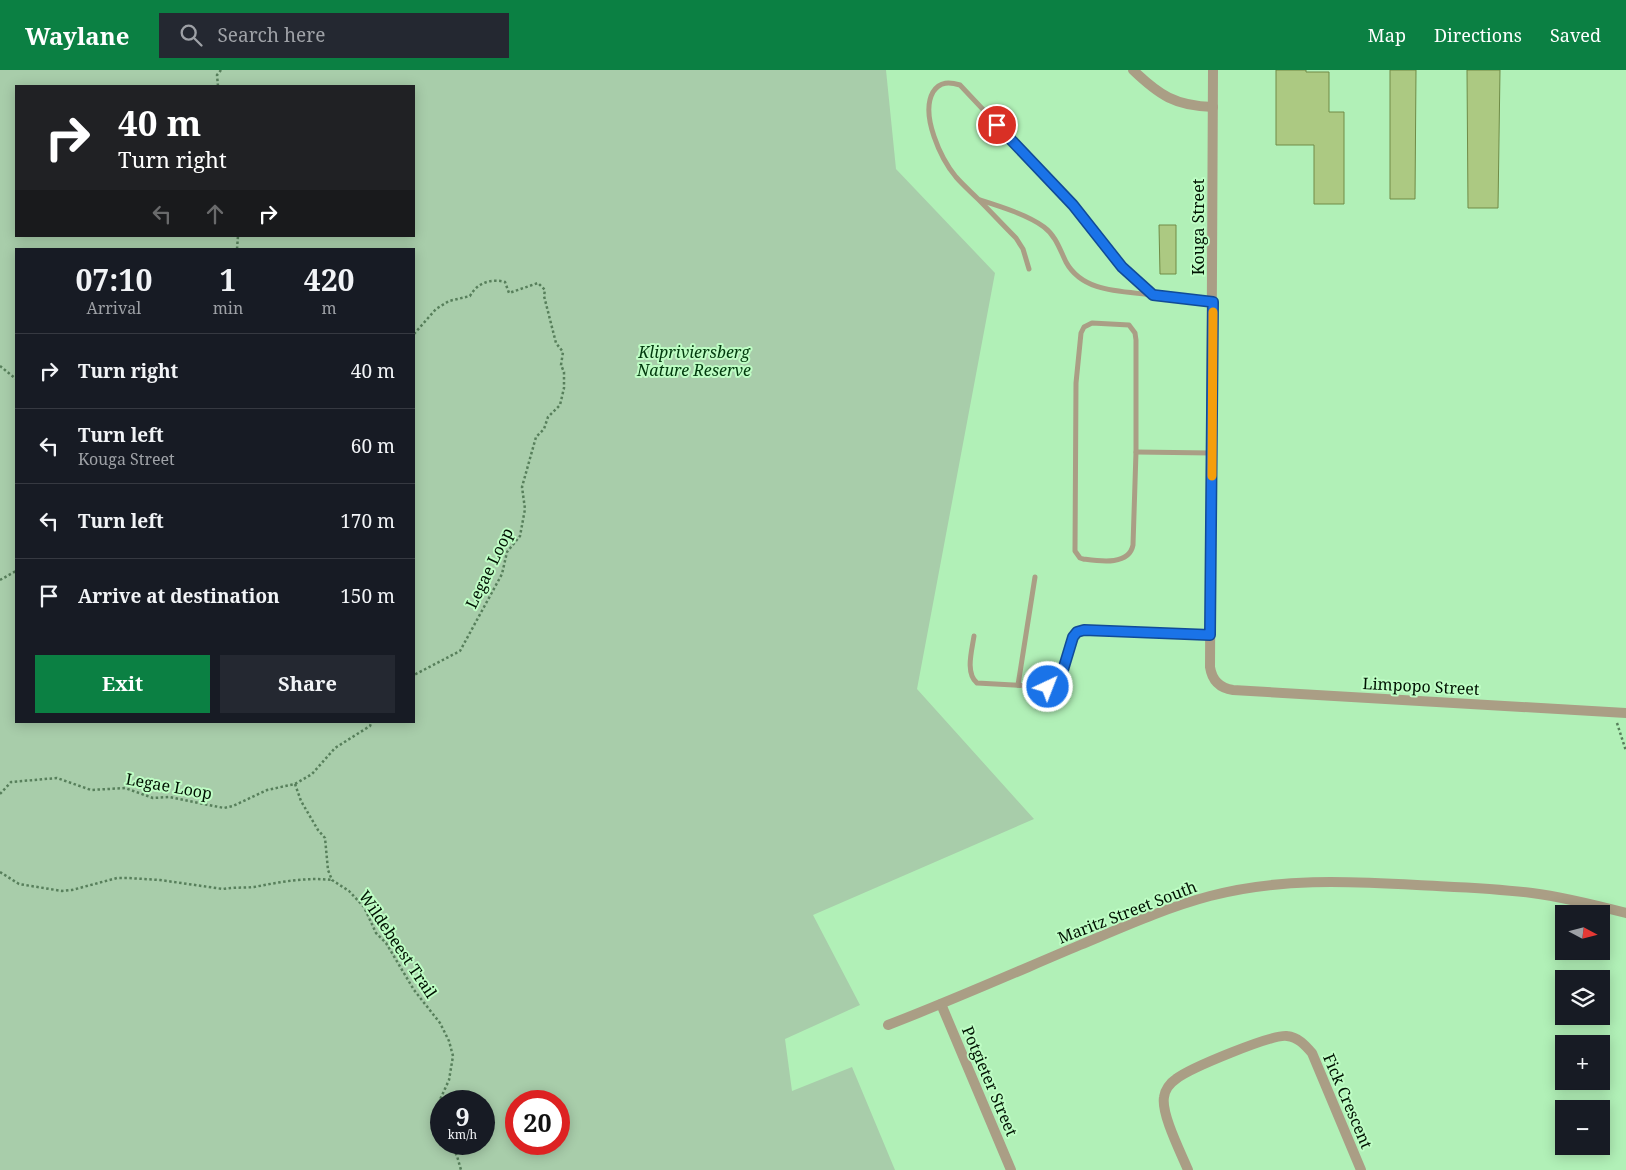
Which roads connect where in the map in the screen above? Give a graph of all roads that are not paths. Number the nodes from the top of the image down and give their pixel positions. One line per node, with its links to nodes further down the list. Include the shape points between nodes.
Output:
1 (1133, 70): 3 (street, via 1174,101)
2 (1213, 70): 3 (street, Kouga Street)
3 (1213, 106): 7 (street, Kouga Street)
4 (979, 200): 5 (lane, via 1016,238); 6 (lane, via 1008,209 1043,226 1056,240 1067,264 1090,285 1104,290); 6 (lane, via 956,177 938,147 930,122 929,103 934,91 943,83 960,85 1073,205 1122,267)
5 (1029, 269)
6 (1153, 295): 7 (lane)
7 (1213, 302): 9 (street, Kouga Street)
8 (1136, 452): 8 (lane, via 1133,545 1130,552 1119,560 1080,558 1075,551 1076,383 1081,333 1092,323 1125,324 1135,333); 9 (lane)
9 (1212, 452): 11 (street, Kouga Street)
10 (1035, 577): 14 (lane)
11 (1210, 635): 13 (street, Kouga Street, via 1210,667); 14 (lane, via 1084,630 1073,637 1063,672 1055,685)
12 (974, 636): 14 (lane, via 970,670 974,680 982,684)
13 (1216, 682): 15 (street, Limpopo Street, via 1224,688 1240,690)
14 (1018, 685)
15 (1626, 713)
16 (1626, 913): 17 (street, Maritz Street South, via 1531,893 1456,887 1346,881 1246,888 1183,904 1139,920)
17 (941, 1004): 18 (street, Maritz Street South); 19 (street, Potgieter Street)
18 (888, 1025)
19 (1011, 1170)
20 (1188, 1170): 21 (street, Fick Crescent, via 1165,1113 1164,1097 1170,1084 1222,1056 1283,1036 1297,1039 1312,1053)
21 (1362, 1170)

